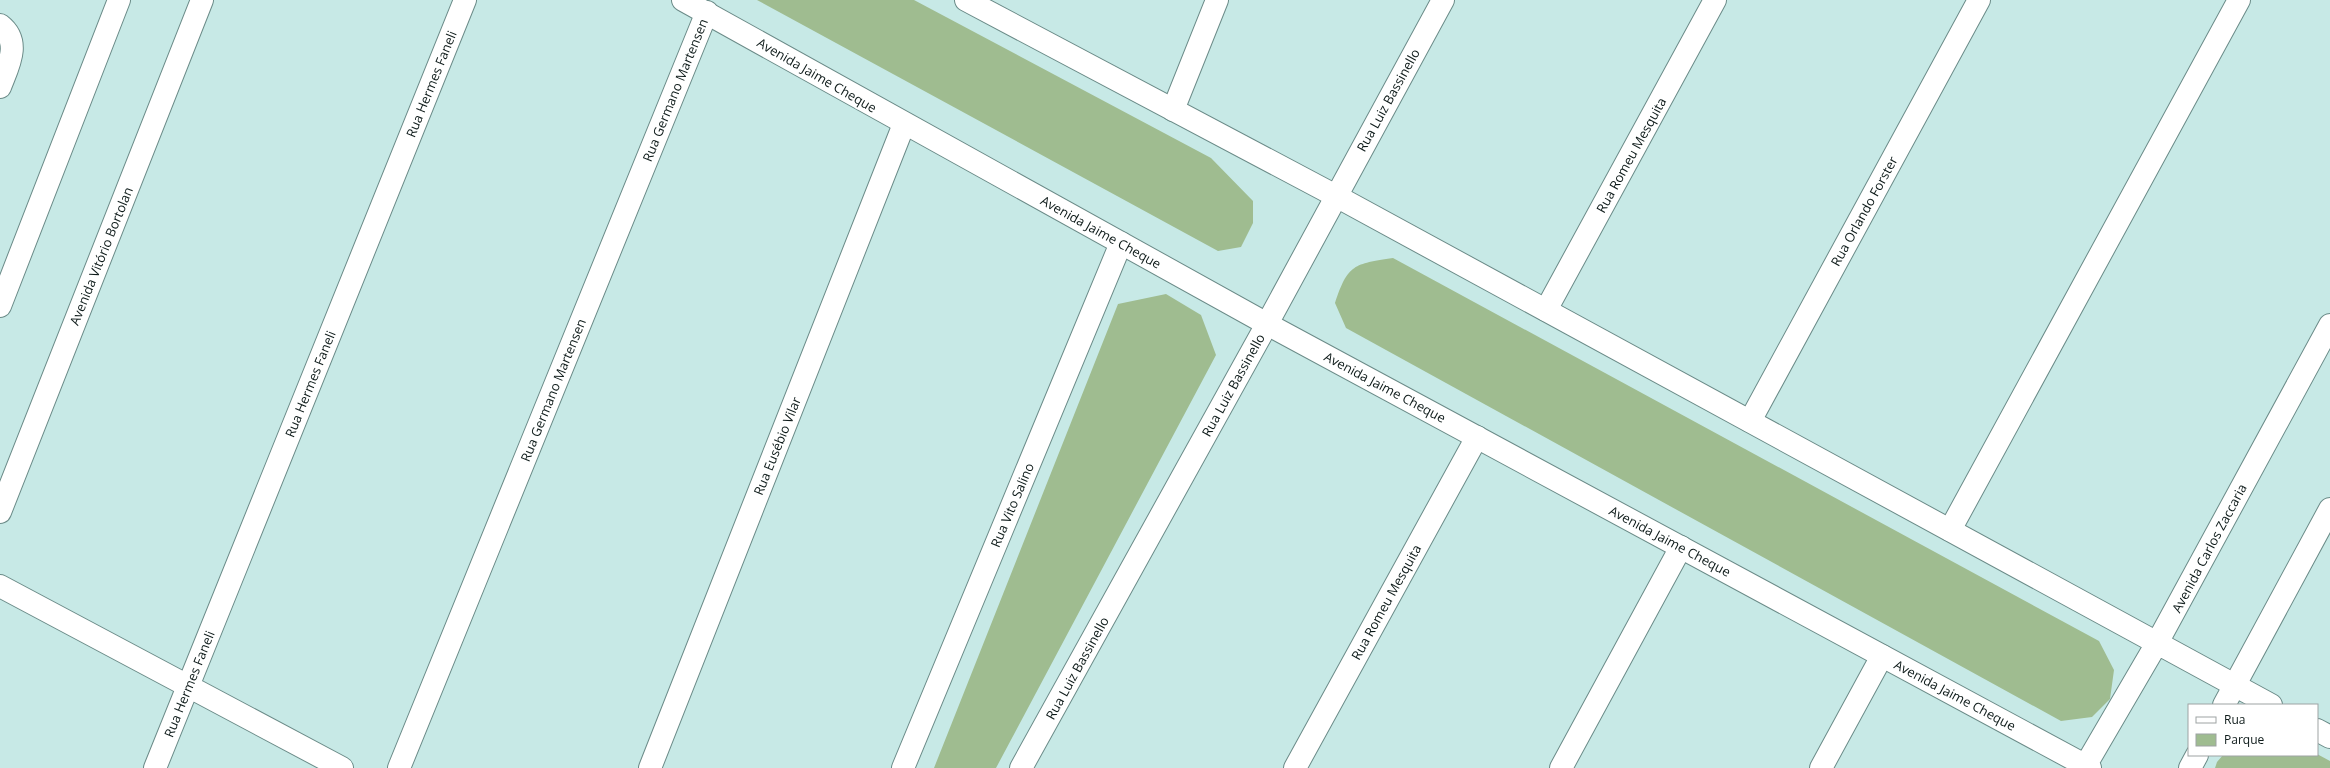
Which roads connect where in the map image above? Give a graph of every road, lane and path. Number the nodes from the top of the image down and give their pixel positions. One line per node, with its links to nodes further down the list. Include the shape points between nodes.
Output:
1 (119, 0): 18 (street)
2 (202, 0): 25 (street, Avenida Vitório Bortolan)
3 (465, 0): 32 (street, Rua Hermes Faneli)
4 (683, 0): 11 (street, Avenida Jaime Cheque)
5 (966, 0): 14 (street)
6 (1217, 0): 14 (street)
7 (1443, 0): 16 (street, Rua Luiz Bassinello)
8 (1715, 0): 19 (street, Rua Romeu Mesquita)
9 (1979, 0): 22 (street, Rua Orlando Forster)
10 (2239, 0): 26 (street)
11 (707, 12): 15 (street, Avenida Jaime Cheque); 41 (street, Rua Germano Martensen)
12 (0, 25): 13 (street, via 8,31 12,45 10,60)
13 (0, 87)
14 (1174, 110): 16 (street)
15 (904, 124): 17 (street, Avenida Jaime Cheque); 42 (street, Rua Eusébio Vilar)
16 (1336, 196): 19 (street); 20 (street, Rua Luiz Bassinello)
17 (1121, 243): 20 (street, Avenida Jaime Cheque); 43 (street, Rua Vito Salino)
18 (0, 306)
19 (1546, 310): 22 (street)
20 (1267, 324): 23 (street, Avenida Jaime Cheque); 44 (street, Rua Luiz Bassinello)
21 (2330, 325): 29 (street, Avenida Carlos Zaccaria)
22 (1750, 421): 26 (street)
23 (1477, 437): 27 (street, Avenida Jaime Cheque); 45 (street, Rua Romeu Mesquita)
24 (2330, 509): 31 (street)
25 (0, 512)
26 (1950, 530): 29 (street)
27 (1681, 547): 30 (street, Avenida Jaime Cheque); 46 (street)
28 (0, 586): 32 (street)
29 (2157, 644): 31 (street); 38 (street, Avenida Carlos Zaccaria)
30 (1882, 656): 38 (street, Avenida Jaime Cheque); 47 (street)
31 (2235, 685): 33 (street); 34 (street)
32 (188, 686): 39 (street, Rua Hermes Faneli); 40 (street)
33 (2225, 704)
34 (2269, 704)
35 (2318, 731): 36 (street)
36 (2330, 738)
37 (2196, 756): 48 (street)
38 (2086, 767)
39 (155, 768)
40 (342, 768)
41 (399, 768)
42 (650, 768)
43 (902, 768)
44 (1021, 768)
45 (1295, 768)
46 (1561, 768)
47 (1821, 768)
48 (2190, 768)

